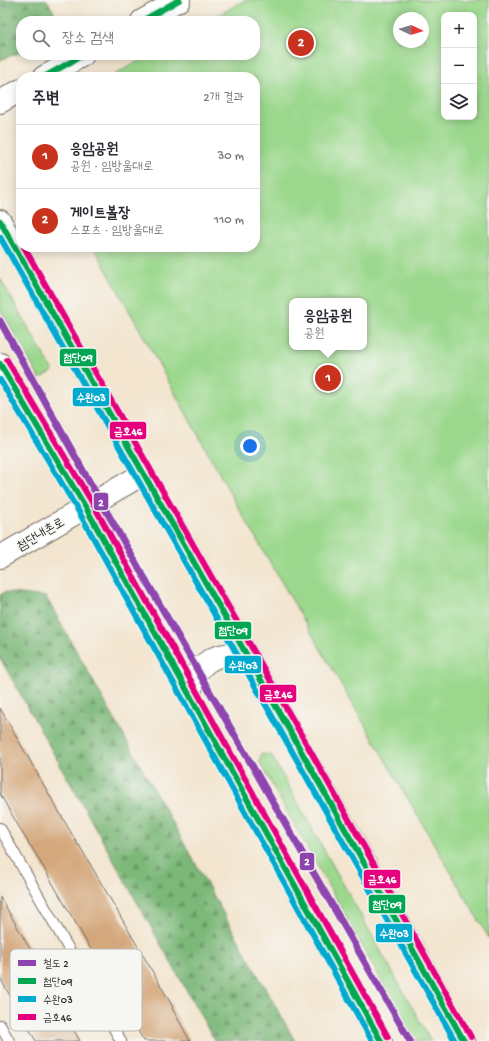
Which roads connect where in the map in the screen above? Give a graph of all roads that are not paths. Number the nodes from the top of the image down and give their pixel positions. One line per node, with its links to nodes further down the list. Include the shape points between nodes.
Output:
1 (171, 2): 2 (main road)
2 (150, 16)
3 (74, 60): 4 (main road)
4 (53, 72)
5 (16, 93): 6 (main road)
6 (0, 102)
7 (0, 221): 8 (main road)
8 (16, 249)
9 (18, 252): 11 (main road)
10 (0, 364): 12 (main road)
11 (143, 474): 12 (main road, 첨단내촌로); 14 (main road)
12 (86, 508): 13 (main road, 첨단내촌로); 15 (main road)
13 (0, 557)
14 (250, 661): 15 (main road, via 236,655 212,658 195,675 191,686); 23 (main road)
15 (191, 698): 22 (main road)
16 (0, 828): 17 (lane)
17 (68, 949)
18 (0, 1025): 20 (lane)
19 (114, 1031): 21 (lane)
20 (10, 1041)
21 (120, 1041)
22 (381, 1041)
23 (464, 1041)

